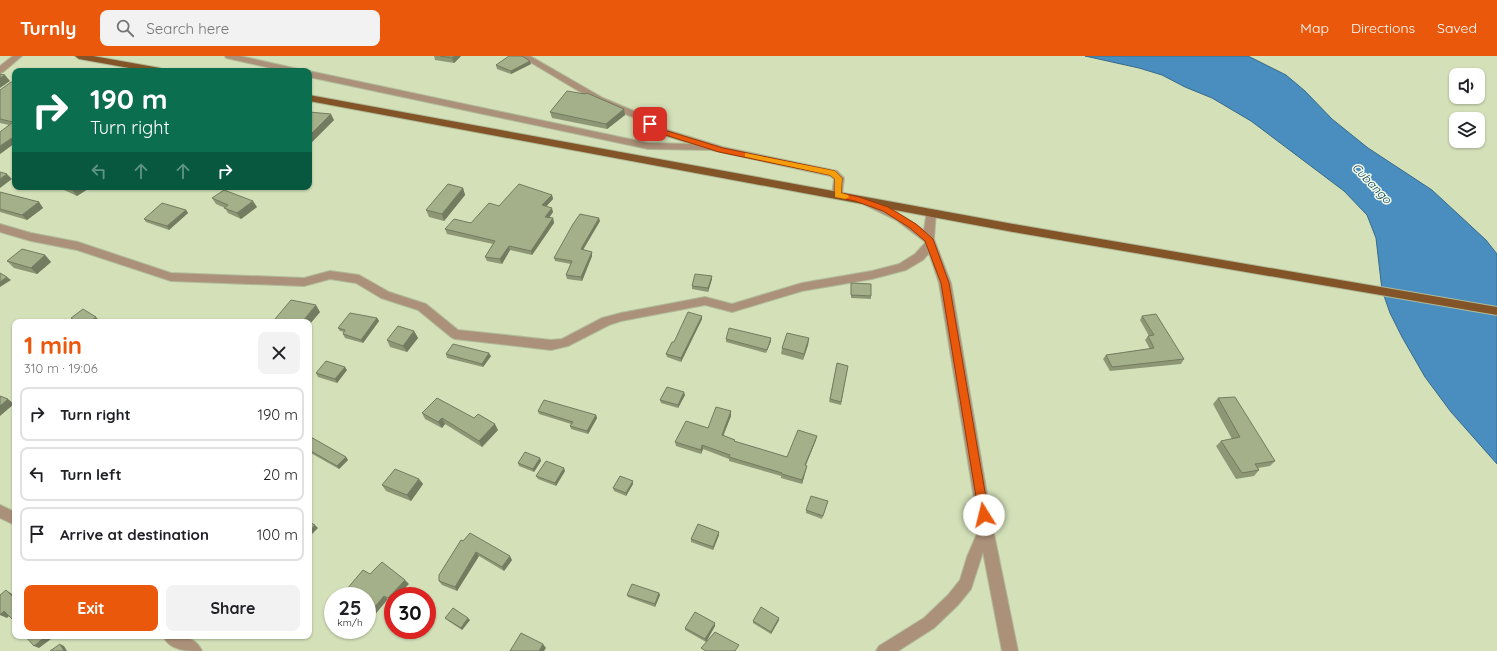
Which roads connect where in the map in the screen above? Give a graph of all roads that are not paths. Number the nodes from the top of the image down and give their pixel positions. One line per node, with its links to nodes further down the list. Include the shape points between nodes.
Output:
1 (18, 56): 7 (street)
2 (79, 56): 5 (main road)
3 (229, 56): 6 (street)
4 (524, 56): 10 (street, via 600,100 638,116 661,131)
5 (144, 68)
6 (282, 68)
7 (0, 70)
8 (312, 75): 10 (street, via 648,146)
9 (312, 99): 11 (main road)
10 (712, 147): 11 (street, via 826,170 839,178)
11 (837, 195): 12 (main road)
12 (856, 198): 13 (main road); 15 (street, via 886,209 913,226)
13 (931, 212): 15 (street); 16 (main road)
14 (0, 228): 15 (street, via 78,246 171,277 304,282 330,275 359,279 386,295 422,307 455,334 551,345 564,343 606,321 621,317 705,301 732,308 802,287 902,267 914,261)
15 (930, 242): 19 (street, via 945,283)
16 (1497, 311)
17 (0, 511): 18 (street)
18 (12, 517)
19 (986, 529): 22 (street, via 966,584 953,600 929,623); 23 (street)
20 (176, 639): 21 (street)
21 (194, 651)
22 (884, 651)
23 (1010, 651)

